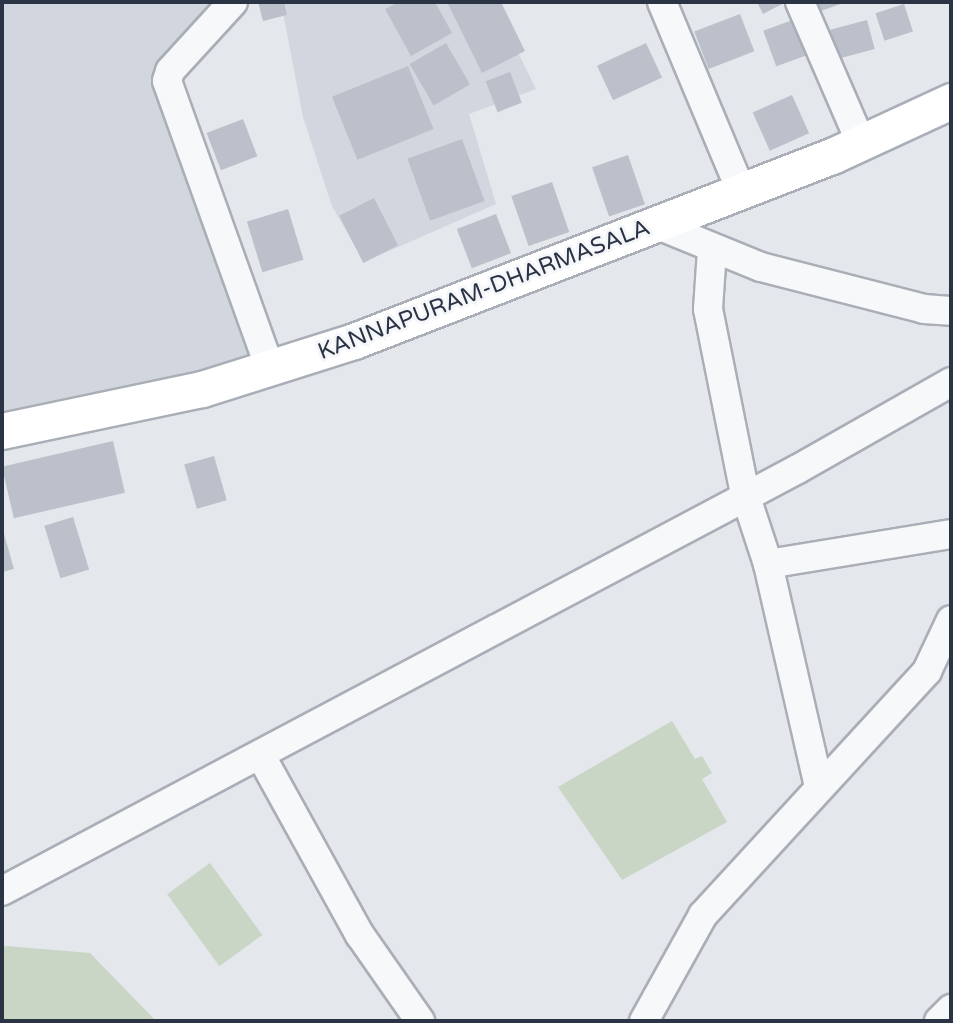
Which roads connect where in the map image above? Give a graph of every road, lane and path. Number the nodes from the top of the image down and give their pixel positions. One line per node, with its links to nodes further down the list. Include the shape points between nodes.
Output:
1 (233, 2): 10 (street, via 170,71 167,81)
2 (662, 2): 6 (street)
3 (800, 2): 5 (street)
4 (951, 101): 5 (main road, KANNAPURAM-DHARMASALA)
5 (861, 143): 6 (main road, KANNAPURAM-DHARMASALA)
6 (741, 191): 7 (main road, KANNAPURAM-DHARMASALA)
7 (658, 225): 8 (street); 10 (main road, KANNAPURAM-DHARMASALA)
8 (712, 250): 9 (street, via 847,291); 13 (street, via 708,309)
9 (951, 311)
10 (270, 368): 12 (main road, KANNAPURAM-DHARMASALA, via 202,389)
11 (951, 382): 13 (street)
12 (2, 431)
13 (745, 494): 15 (street); 17 (street, via 315,722)
14 (951, 534): 15 (street)
15 (768, 564): 18 (street)
16 (951, 620): 18 (street, via 927,671)
17 (261, 756): 19 (street, via 213,777); 21 (street, via 360,934)
18 (819, 787): 22 (street, via 703,915)
19 (2, 891)
20 (951, 1009): 23 (street)
21 (420, 1021)
22 (644, 1021)
23 (939, 1021)

